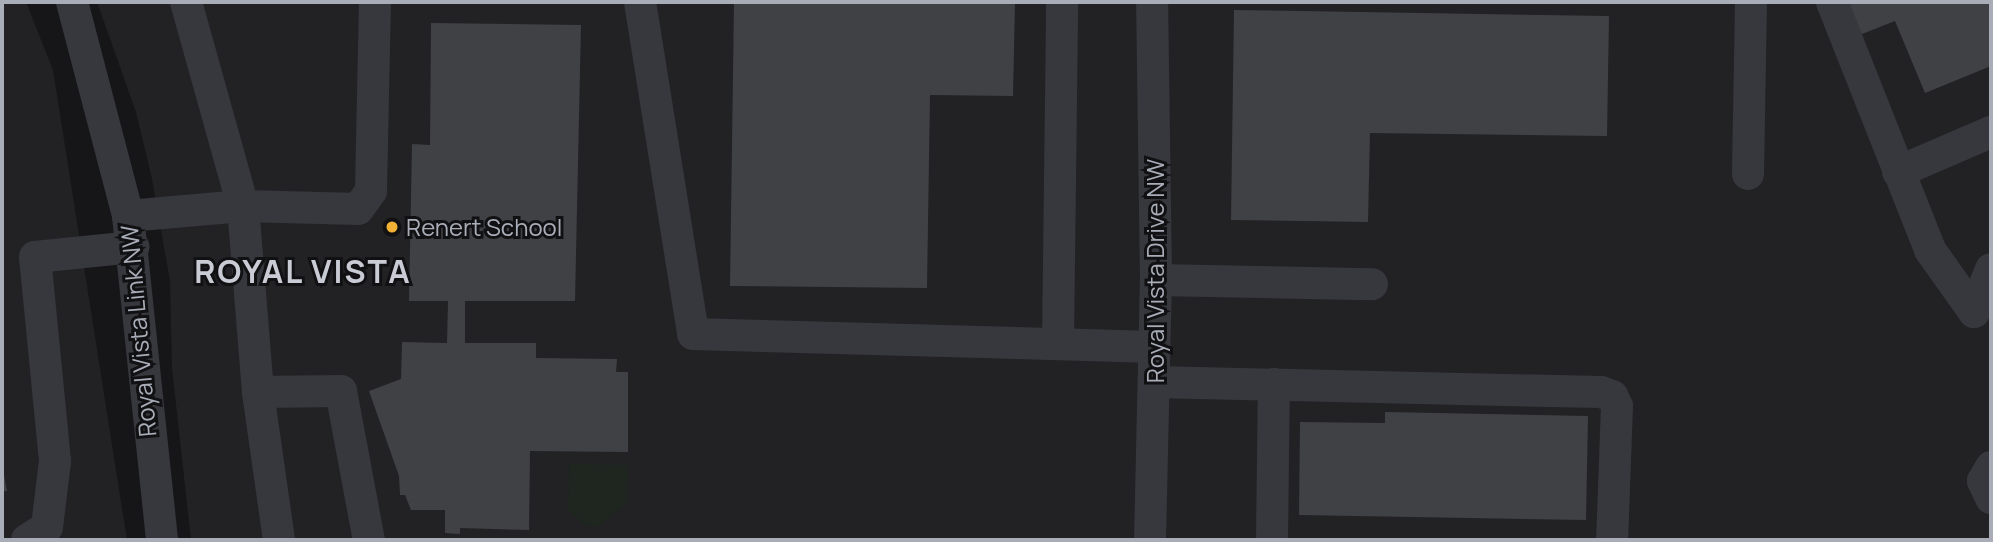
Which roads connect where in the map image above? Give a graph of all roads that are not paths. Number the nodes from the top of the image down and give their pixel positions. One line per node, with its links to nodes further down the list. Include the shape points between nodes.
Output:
1 (72, 2): 13 (street, Royal Vista Link NW)
2 (186, 2): 12 (street)
3 (375, 2): 12 (street, via 371,191 358,209)
4 (640, 2): 18 (street, via 693,334)
5 (1062, 2): 18 (street)
6 (1152, 2): 16 (street, Royal Vista Drive NW)
7 (1751, 2): 11 (street)
8 (1832, 2): 10 (street)
9 (1991, 132): 10 (street)
10 (1898, 172): 15 (street, via 1930,250 1974,312)
11 (1748, 174)
12 (243, 206): 13 (street); 22 (street)
13 (128, 216): 14 (street, Royal Vista Link NW)
14 (133, 247): 25 (street, via 35,257 55,461 47,527); 26 (street, Royal Vista Link NW, via 144,401)
15 (1991, 269)
16 (1156, 280): 17 (street); 19 (street, Royal Vista Drive NW)
17 (1372, 285)
18 (1058, 344): 19 (street)
19 (1155, 347): 20 (street, Royal Vista Drive NW)
20 (1155, 382): 21 (street); 29 (street, Royal Vista Drive NW)
21 (1273, 384): 30 (street); 31 (street, via 1612,396 1617,407)
22 (258, 392): 27 (street); 28 (street, via 341,391)
23 (1991, 467): 24 (street, via 1983,481)
24 (1991, 498)
25 (27, 540)
26 (162, 540)
27 (279, 540)
28 (369, 540)
29 (1150, 540)
30 (1272, 540)
31 (1612, 540)

